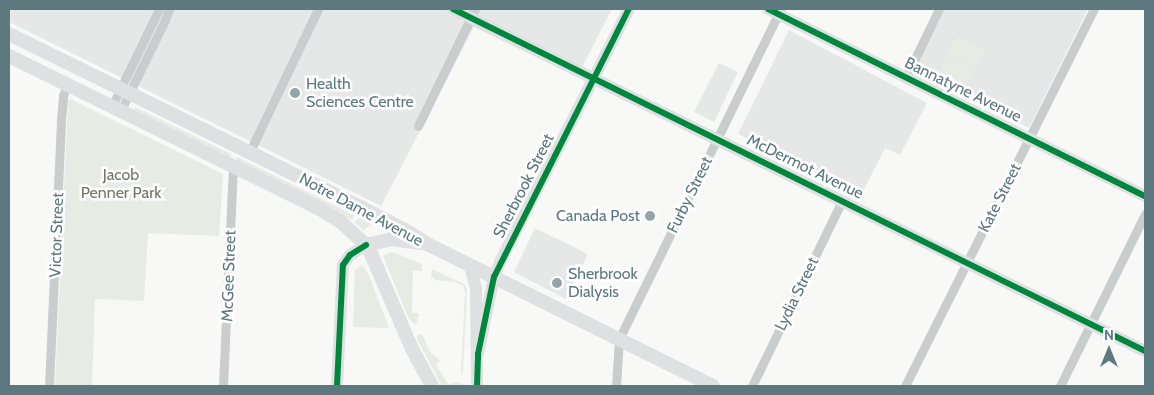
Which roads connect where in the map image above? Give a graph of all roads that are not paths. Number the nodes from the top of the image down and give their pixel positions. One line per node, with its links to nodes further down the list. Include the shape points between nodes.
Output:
1 (159, 9): 15 (street)
2 (168, 9): 15 (street)
3 (318, 9): 20 (street)
4 (453, 9): 9 (street, McDermot Avenue)
5 (629, 9): 13 (street, Sherbrook Street)
6 (940, 9): 12 (street)
7 (1094, 9): 18 (street, Kate Street)
8 (776, 10): 12 (street, Bannatyne Avenue); 19 (street, Furby Street)
9 (472, 13): 13 (street, McDermot Avenue); 17 (street)
10 (9, 34): 15 (main road, Notre Dame Avenue)
11 (9, 56): 14 (main road, Notre Dame Avenue)
12 (906, 77): 18 (street, Bannatyne Avenue)
13 (594, 78): 19 (street, McDermot Avenue); 29 (street, Sherbrook Street)
14 (68, 84): 16 (main road, Notre Dame Avenue); 34 (street, Victor Street, via 61,120)
15 (124, 93): 16 (street); 20 (main road, Notre Dame Avenue)
16 (117, 108): 21 (main road, Notre Dame Avenue)
17 (418, 126)
18 (1030, 138): 22 (street, Bannatyne Avenue); 27 (street, Kate Street)
19 (718, 139): 23 (street, McDermot Avenue); 31 (street, Furby Street)
20 (249, 153): 25 (main road, Notre Dame Avenue, via 390,222)
21 (234, 166): 26 (main road, Notre Dame Avenue, via 341,222); 35 (street, McGee Street)
22 (1145, 196)
23 (842, 201): 27 (street, McDermot Avenue); 41 (street, Lydia Street)
24 (1145, 214): 30 (street)
25 (427, 244): 26 (main road, via 391,239); 28 (main road, Notre Dame Avenue)
26 (366, 245): 36 (street, via 350,255 343,265); 37 (main road, Notre Dame Avenue)
27 (967, 263): 30 (street, McDermot Avenue); 42 (street, Kate Street)
28 (470, 266): 29 (main road, Notre Dame Avenue); 33 (street, Sherbrook Street, via 476,288)
29 (494, 277): 31 (main road, Notre Dame Avenue); 33 (street, Sherbrook Street)
30 (1090, 324): 32 (street, McDermot Avenue); 43 (street)
31 (619, 340): 39 (street, Furby Street); 40 (main road, Notre Dame Avenue)
32 (1145, 351)
33 (478, 354): 38 (street, Sherbrook Street)
34 (49, 386)
35 (223, 386)
36 (337, 386)
37 (432, 386)
38 (477, 386)
39 (616, 386)
40 (713, 386)
41 (752, 386)
42 (905, 386)
43 (1060, 386)

